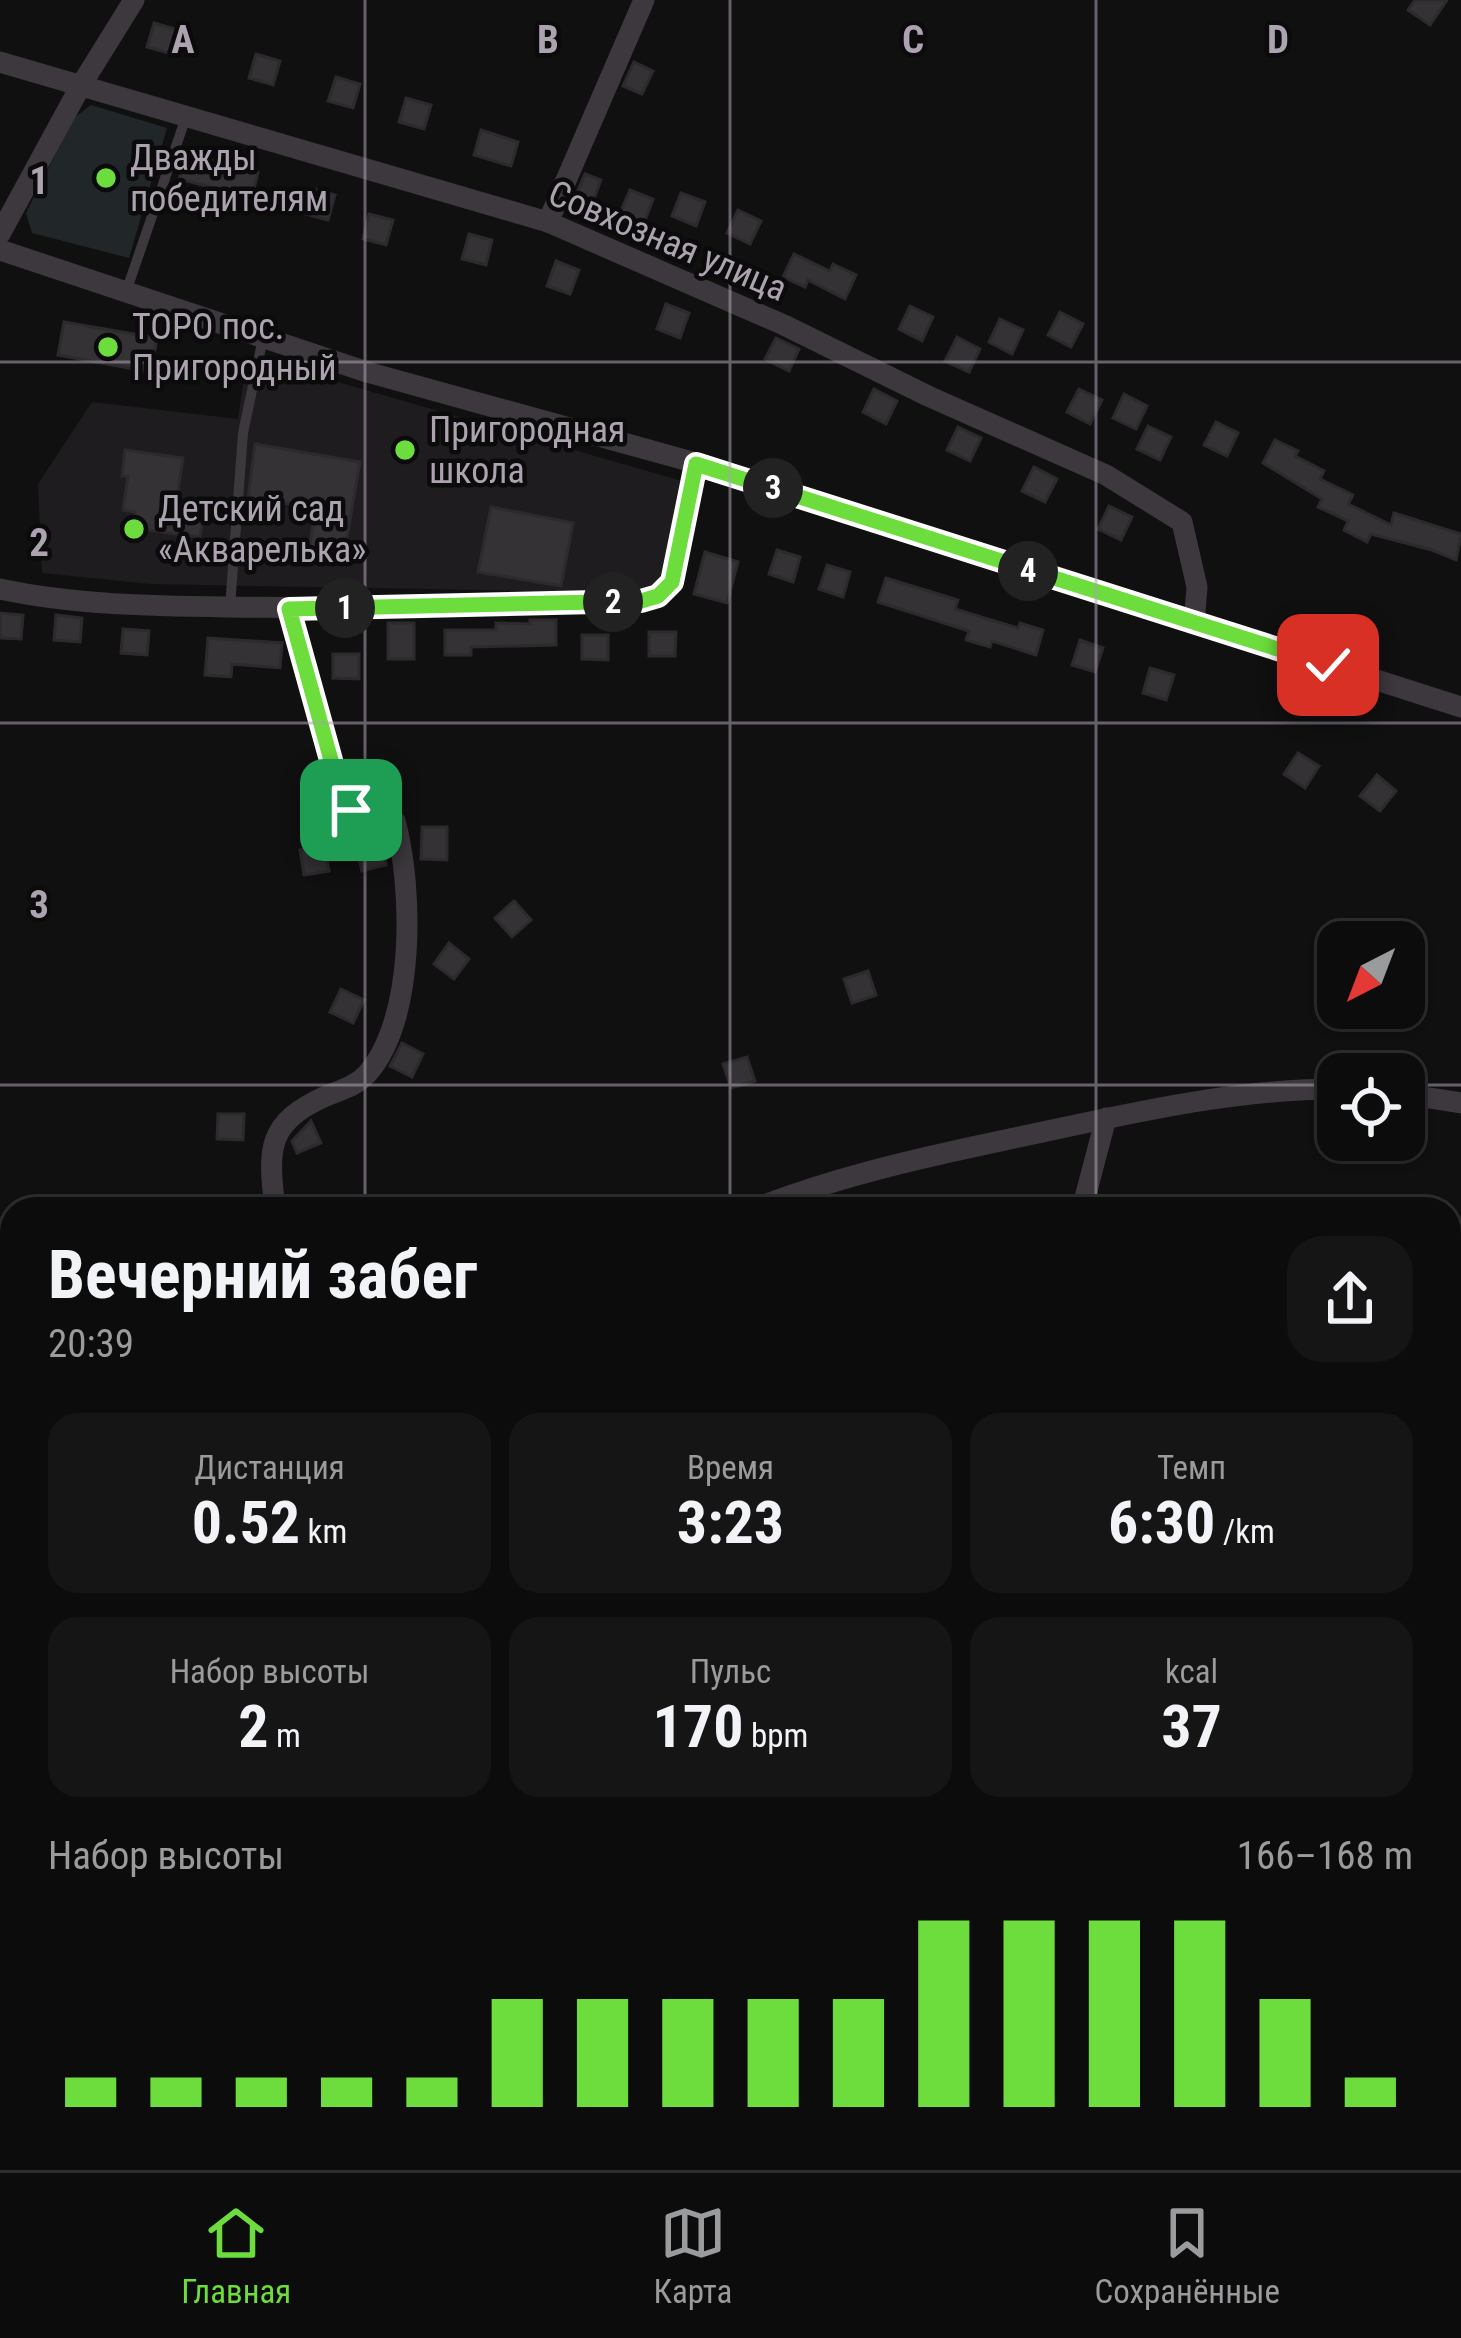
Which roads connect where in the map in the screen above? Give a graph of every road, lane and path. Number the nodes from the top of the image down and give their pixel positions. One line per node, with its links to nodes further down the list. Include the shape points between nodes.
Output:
1 (134, 0): 4 (street)
2 (644, 0): 6 (street)
3 (0, 62): 4 (street, Совхозная улица)
4 (80, 87): 5 (street, Совхозная улица); 7 (street)
5 (186, 117): 6 (street, Совхозная улица); 9 (lane)
6 (548, 221): 15 (street, Совхозная улица, via 1159,504 1182,522 1192,549)
7 (0, 234)
8 (0, 250): 9 (street)
9 (126, 292): 10 (street)
10 (263, 338): 11 (street); 13 (lane, via 243,433)
11 (696, 464): 14 (street, via 672,582 658,596); 15 (street)
12 (0, 589): 13 (street, via 152,607)
13 (230, 607): 14 (street)
14 (289, 609): 21 (street, via 341,796 351,810 387,811 395,820 407,930 397,1003 372,1067 288,1118 275,1135)
15 (1194, 624): 16 (street)
16 (1461, 707)
17 (1317, 1090): 20 (street)
18 (1425, 1097): 19 (street)
19 (1461, 1103)
20 (1106, 1118): 22 (street); 23 (street)
21 (275, 1197)
22 (784, 1197)
23 (1085, 1197)

